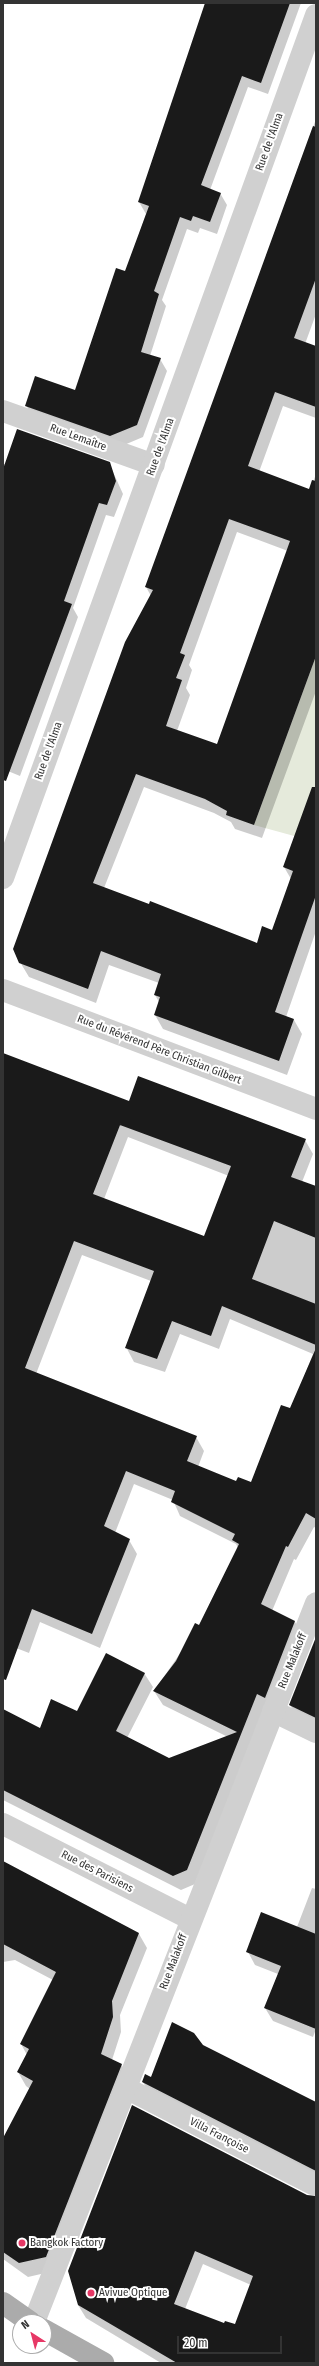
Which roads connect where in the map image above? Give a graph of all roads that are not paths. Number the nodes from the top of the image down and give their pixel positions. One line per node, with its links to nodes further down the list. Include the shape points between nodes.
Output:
1 (316, 15): 3 (street, Rue de l'Alma)
2 (3, 411): 3 (street, Rue Lemaître)
3 (154, 465): 4 (street, Rue de l'Alma)
4 (3, 878)
5 (3, 990): 6 (street, Rue du Révérend Père Christian Gilbert)
6 (316, 1109)
7 (316, 1603): 8 (street, Rue Malakoff)
8 (273, 1711): 9 (street); 11 (street, Rue Malakoff)
9 (316, 1732)
10 (3, 1824): 11 (street, Rue des Parisiens)
11 (190, 1919): 12 (street, Rue Malakoff)
12 (126, 2088): 13 (street, Villa Françoise); 16 (street, Rue Malakoff)
13 (312, 2184)
14 (3, 2303): 15 (main road)
15 (19, 2314)
16 (37, 2314)
17 (52, 2334): 18 (main road)
18 (103, 2363)

